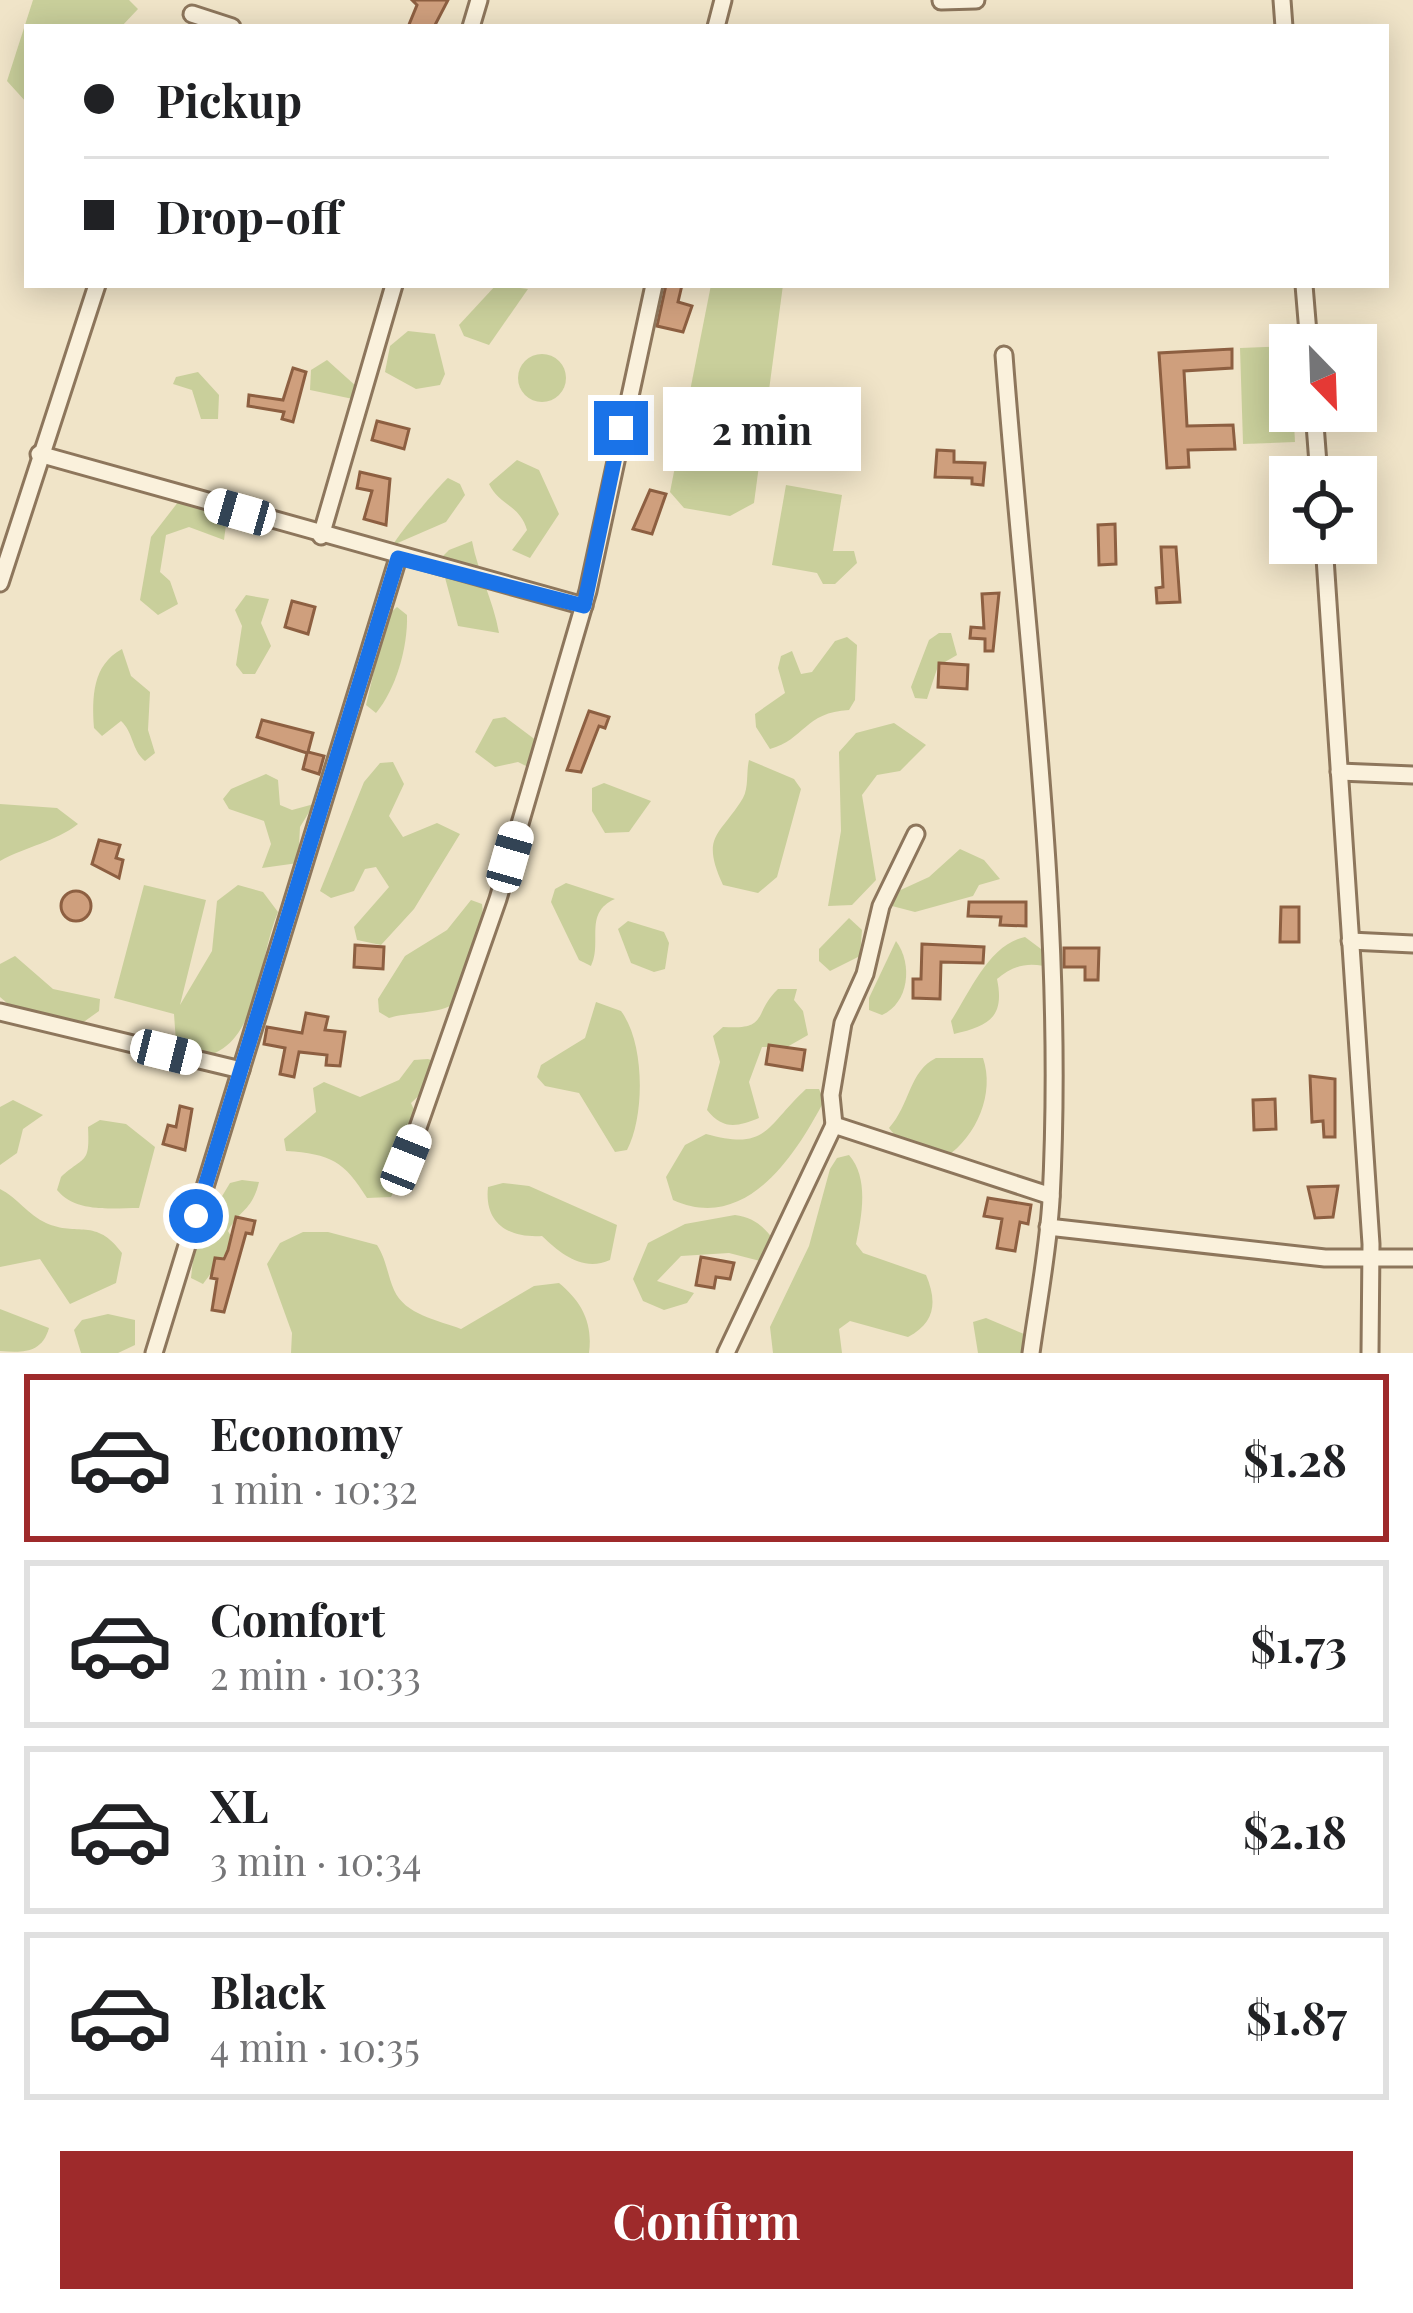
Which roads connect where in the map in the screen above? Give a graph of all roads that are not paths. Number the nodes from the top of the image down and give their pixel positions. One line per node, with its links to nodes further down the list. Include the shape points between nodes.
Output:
1 (976, 0): 2 (street)
2 (941, 1)
3 (193, 14): 4 (street)
4 (223, 24)
5 (96, 288): 11 (street)
6 (393, 288): 12 (street)
7 (653, 288): 16 (street)
8 (1304, 288): 9 (street)
9 (1307, 324)
10 (1004, 356): 26 (street, via 1042,834)
11 (39, 454): 12 (street); 15 (street)
12 (321, 536): 13 (street)
13 (398, 558): 16 (street); 23 (street)
14 (1325, 564): 17 (street)
15 (0, 583)
16 (584, 606): 25 (street, via 498,899)
17 (1339, 772): 18 (street); 20 (street)
18 (1413, 775)
19 (916, 834): 24 (street, via 880,906 865,974 843,1023)
20 (1350, 941): 21 (street); 29 (street)
21 (1413, 944)
22 (0, 1012): 23 (street)
23 (241, 1070): 30 (street)
24 (834, 1125): 26 (street); 31 (street)
25 (406, 1160)
26 (1051, 1196): 27 (street)
27 (1048, 1227): 29 (street); 32 (street)
28 (1413, 1258): 29 (street)
29 (1371, 1260): 33 (street)
30 (154, 1353)
31 (726, 1353)
32 (1031, 1353)
33 (1370, 1353)

